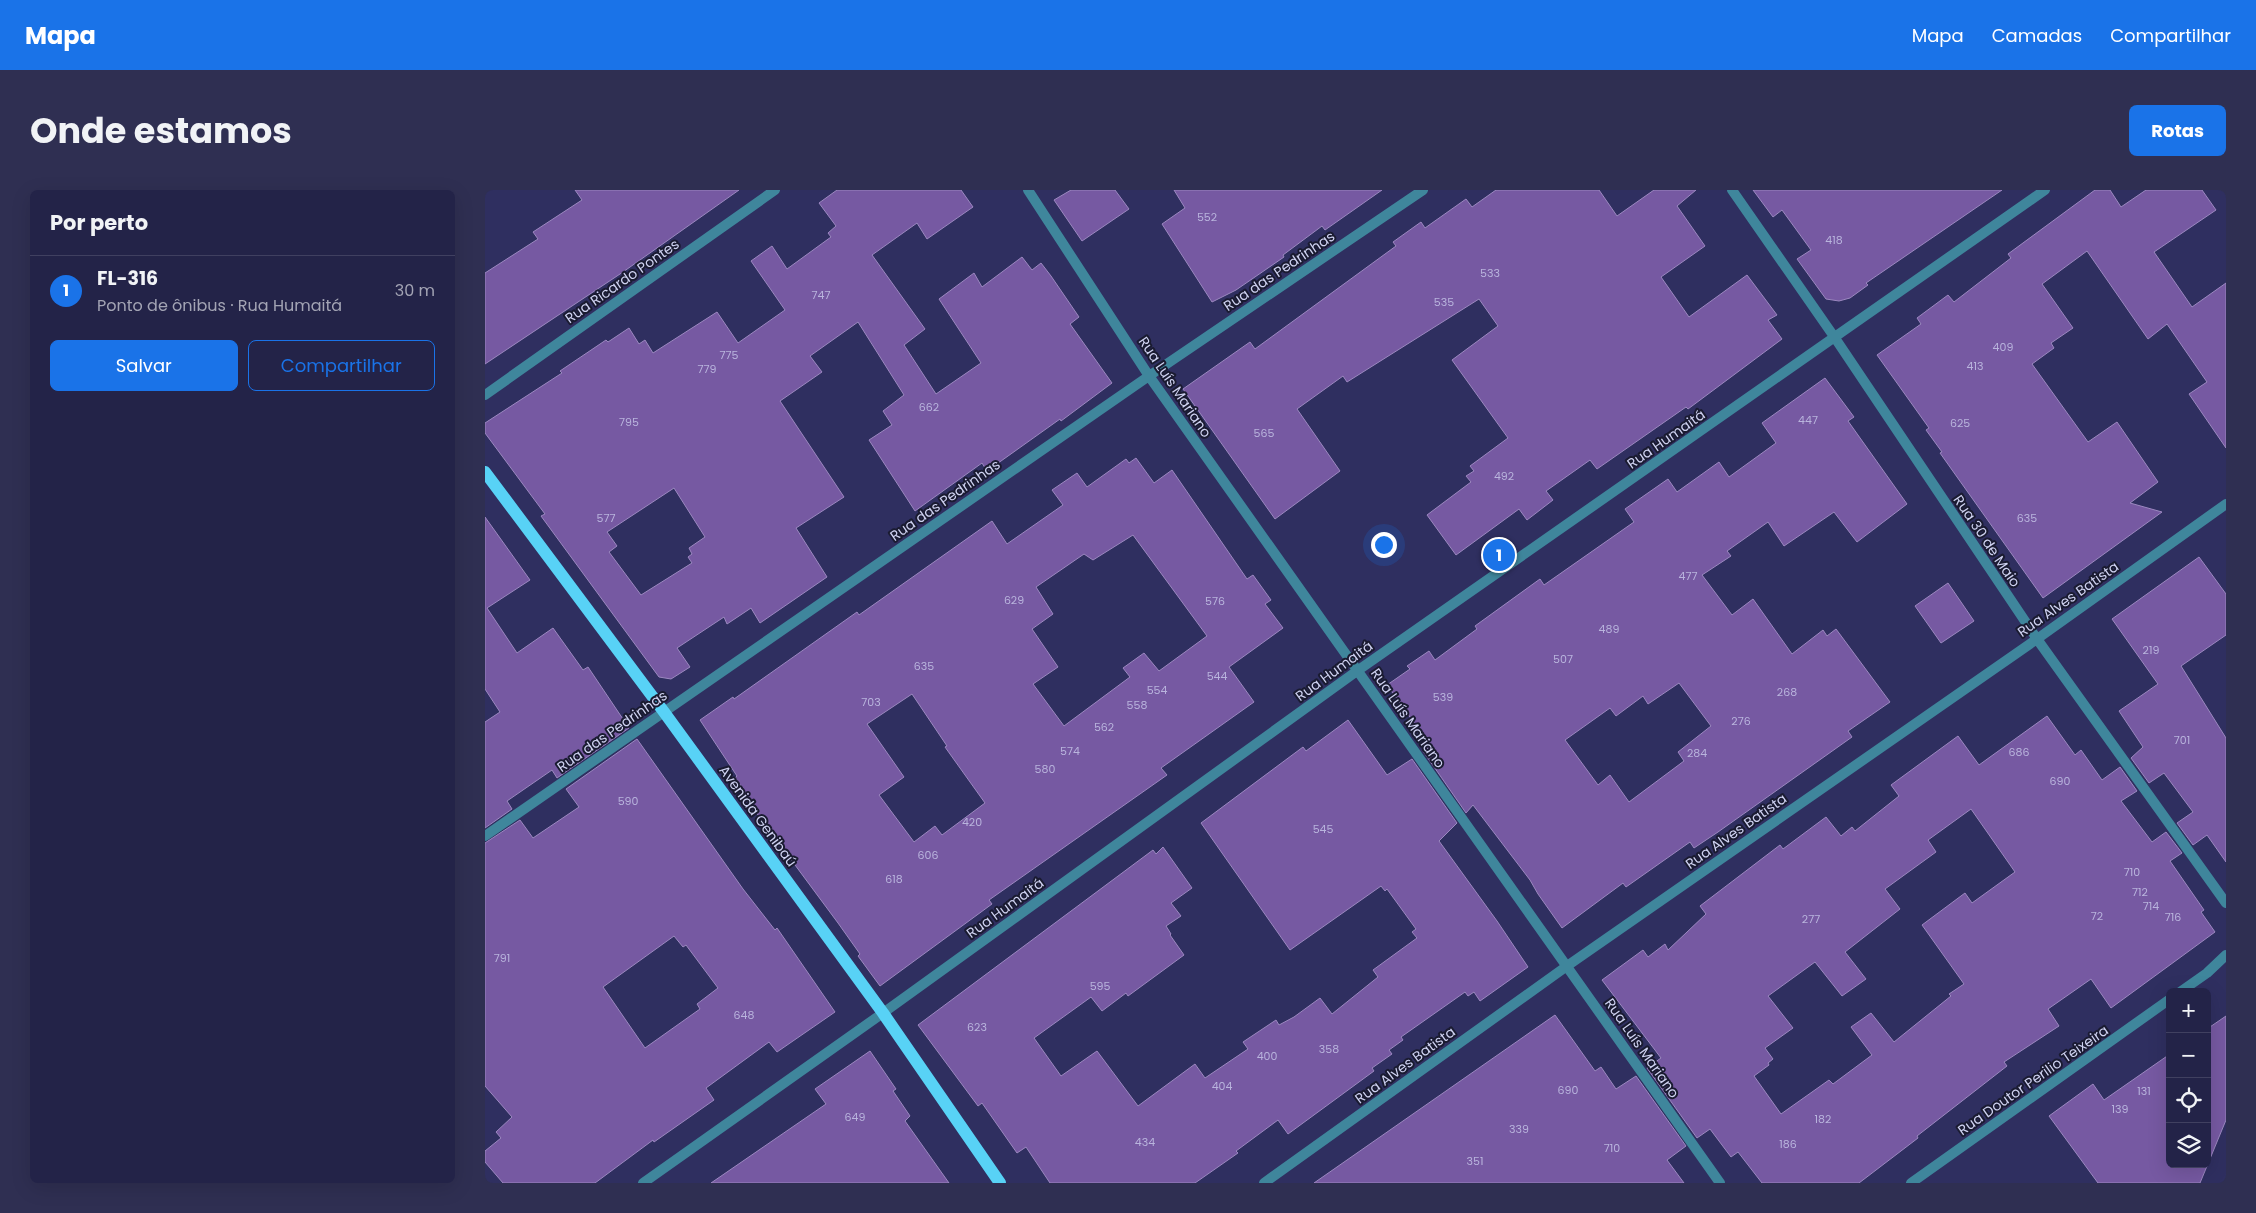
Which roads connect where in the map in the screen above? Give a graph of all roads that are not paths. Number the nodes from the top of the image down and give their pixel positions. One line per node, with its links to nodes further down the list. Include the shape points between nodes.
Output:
1 (775, 190): 8 (street, Rua Ricardo Pontes)
2 (1028, 190): 7 (street, Rua Luís Mariano)
3 (1423, 190): 7 (street, Rua das Pedrinhas)
4 (1732, 190): 6 (street, Rua 30 de Maio)
5 (2045, 190): 6 (street, Rua Humaitá)
6 (1835, 338): 11 (street, Rua 30 de Maio); 12 (street, Rua Humaitá)
7 (1149, 376): 12 (street, Rua Luís Mariano); 13 (street, Rua das Pedrinhas)
8 (485, 395)
9 (485, 472): 13 (main road, Avenida Genibaú)
10 (2226, 504): 11 (street, Rua Alves Batista)
11 (2037, 639): 15 (street, Rua 30 de Maio); 17 (street, Rua Alves Batista)
12 (1357, 671): 17 (street, Rua Luís Mariano); 20 (street, Rua Humaitá)
13 (664, 712): 14 (street, Rua das Pedrinhas); 20 (main road, Avenida Genibaú)
14 (485, 836)
15 (2226, 902)
16 (2226, 955): 18 (street)
17 (1567, 966): 23 (street, Rua Alves Batista); 24 (street, Rua Luís Mariano)
18 (2186, 988)
19 (2166, 1002): 25 (street, Rua Doutor Perilio Teixeira)
20 (883, 1013): 21 (street, Rua Humaitá); 22 (main road, Avenida Genibaú)
21 (643, 1183)
22 (1000, 1183)
23 (1264, 1183)
24 (1720, 1183)
25 (1911, 1183)

